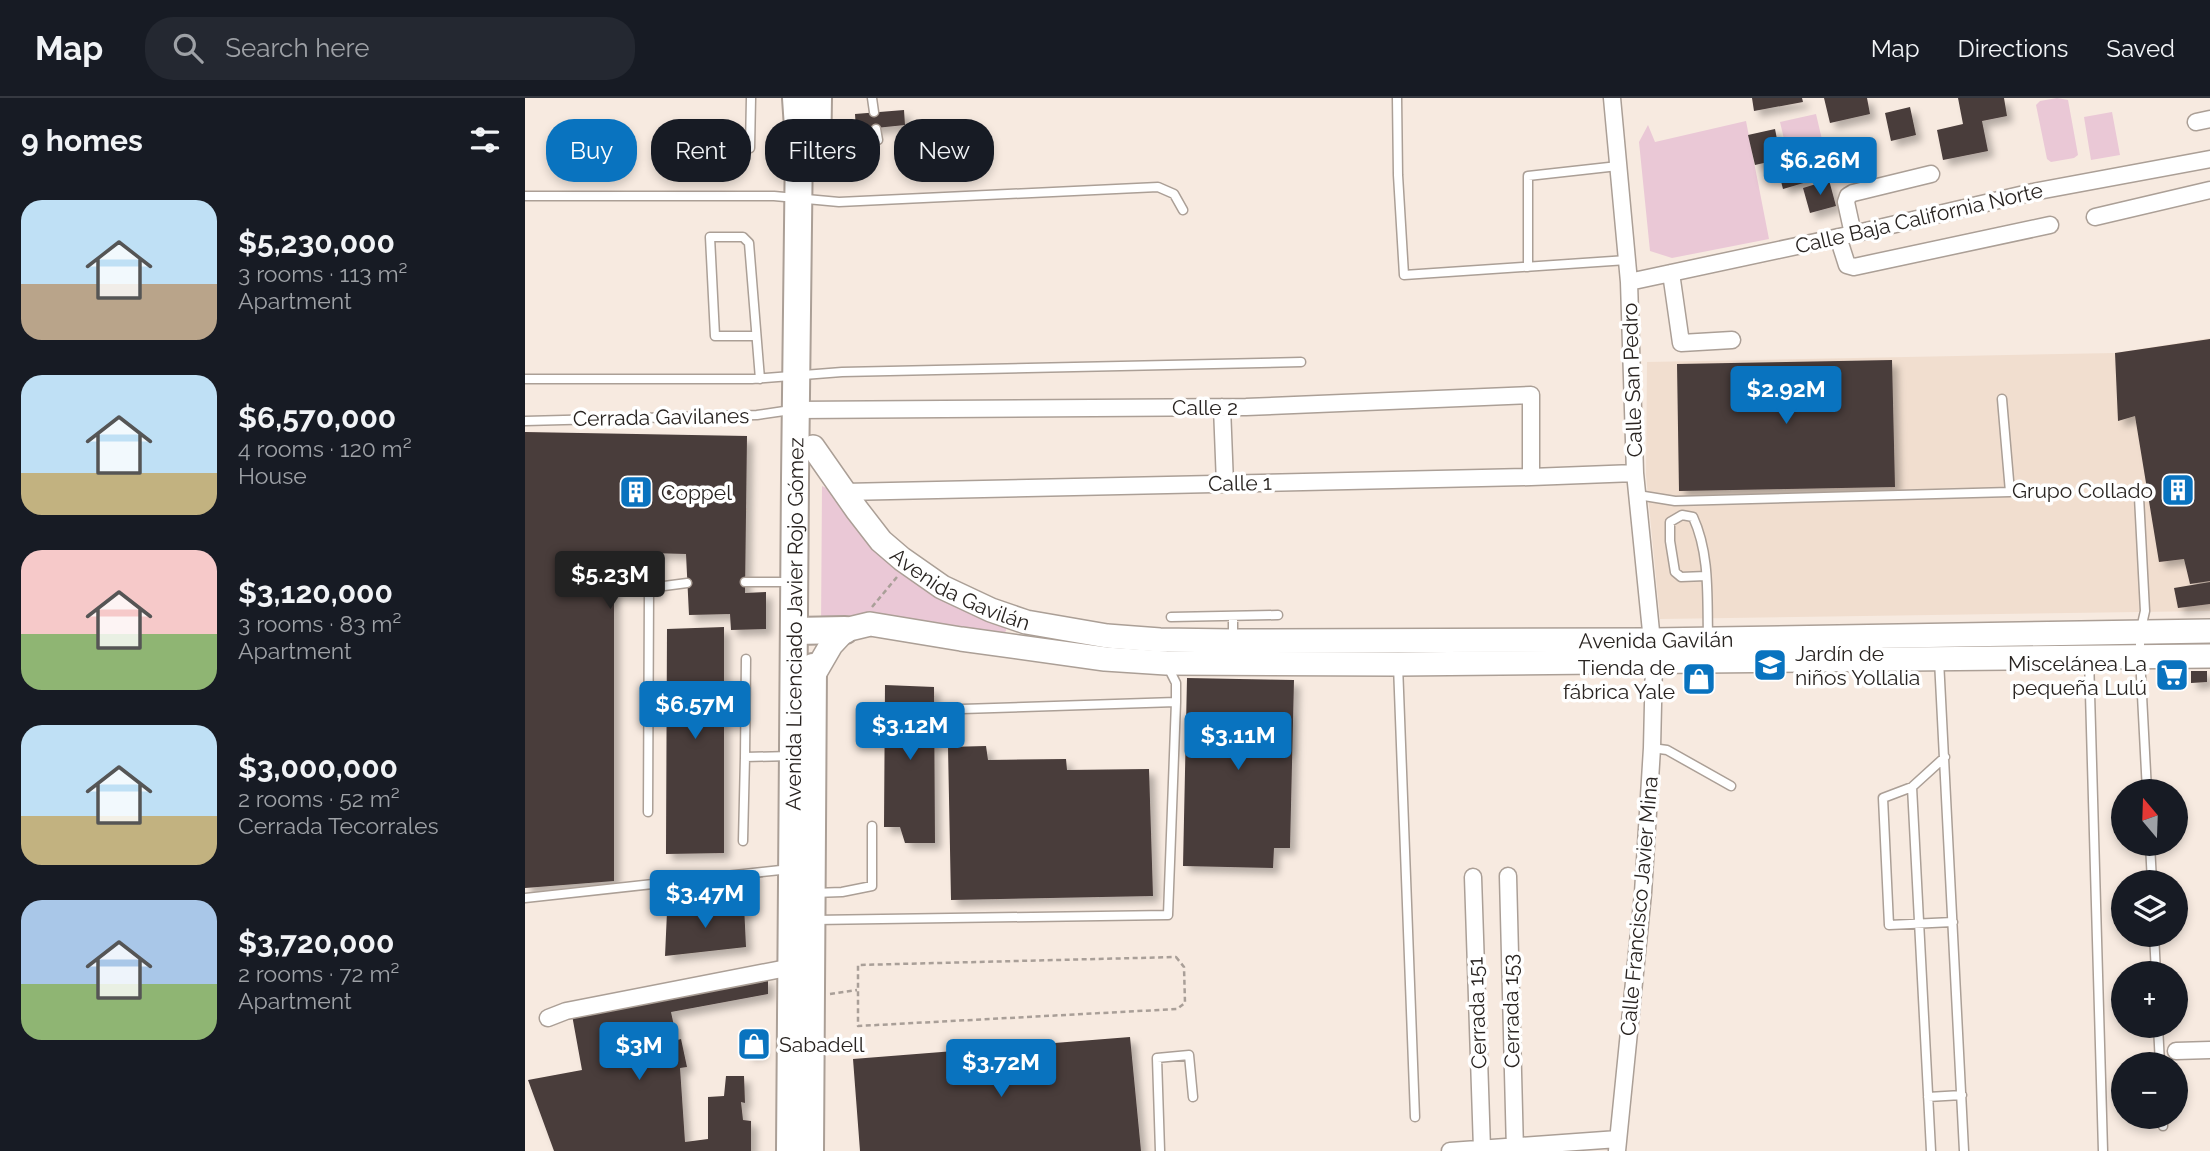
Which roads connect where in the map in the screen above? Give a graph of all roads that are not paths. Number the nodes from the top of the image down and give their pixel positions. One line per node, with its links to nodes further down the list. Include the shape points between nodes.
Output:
1 (751, 98): 8 (lane)
2 (807, 98): 3 (lane); 9 (main road, Avenida Licenciado Javier Rojo Gómez)
3 (824, 98)
4 (872, 98): 7 (lane)
5 (1397, 98): 22 (lane, via 1404,275)
6 (1612, 98): 11 (street, Calle San Pedro)
7 (874, 112)
8 (751, 119)
9 (807, 119)
10 (2210, 159): 20 (street, Calle Baja California Norte, via 2033,192)
11 (1618, 166): 21 (street, Calle San Pedro); 22 (lane, via 1528,176)
12 (1931, 174): 20 (street, via 1853,192 1846,202)
13 (808, 182): 16 (main road, Avenida Licenciado Javier Rojo Gómez)
14 (2210, 190): 18 (street)
15 (525, 196): 16 (lane)
16 (808, 198): 17 (lane, via 839,202 1158,187 1174,194); 28 (main road, Avenida Licenciado Javier Rojo Gómez)
17 (1184, 210)
18 (2095, 217)
19 (2050, 225): 20 (street, via 1854,267 1847,265)
20 (1846, 235): 23 (street, Calle Baja California Norte)
21 (1627, 260): 22 (lane); 24 (street, Calle San Pedro)
22 (1528, 267)
23 (1671, 273): 24 (street, Calle Baja California Norte); 26 (street, via 1681,344)
24 (1629, 282): 36 (street, Calle San Pedro)
25 (756, 335): 25 (lane, via 715,337 710,237 743,237 749,243); 30 (lane)
26 (1732, 340)
27 (1301, 362): 28 (lane)
28 (805, 376): 30 (lane); 33 (main road, Avenida Licenciado Javier Rojo Gómez)
29 (525, 379): 30 (lane)
30 (760, 379)
31 (2002, 399): 41 (lane, via 2010,492 1675,501)
32 (1222, 407): 33 (street, Calle 2); 37 (street, Calle 2, via 1531,395); 39 (street)
33 (805, 410): 34 (lane, Cerrada Gavilanes); 35 (main road, Avenida Licenciado Javier Rojo Gómez); 38 (main road, Avenida Licenciado Javier Rojo Gómez)
34 (525, 421)
35 (813, 447): 38 (main road, Avenida Licenciado Javier Rojo Gómez); 40 (main road, Avenida Gavilán)
36 (1635, 473): 37 (street, Calle 1); 41 (street, Calle San Pedro)
37 (1531, 477): 39 (street, Calle 1)
38 (804, 478): 45 (main road, Avenida Licenciado Javier Rojo Gómez); 52 (main road, Avenida Licenciado Javier Rojo Gómez)
39 (1225, 484): 40 (street, Calle 1)
40 (844, 492): 50 (main road, Avenida Gavilán, via 881,541 908,564 951,592)
41 (1638, 495): 61 (street, Calle San Pedro)
42 (2139, 498): 54 (lane, via 2145,611)
43 (1706, 576): 43 (lane, via 1701,533 1693,517 1682,515 1671,522 1675,572 1681,577); 56 (lane)
44 (745, 582): 45 (lane)
45 (795, 582): 52 (main road, Avenida Licenciado Javier Rojo Gómez)
46 (687, 583): 79 (lane, via 649,588)
47 (1277, 615): 48 (lane)
48 (1233, 616): 49 (lane); 62 (lane)
49 (1171, 617)
50 (1026, 622): 58 (main road, Avenida Gavilán); 60 (main road)
51 (850, 628): 52 (main road); 60 (main road, Avenida Gavilán, via 870,624); 69 (main road, via 831,645)
52 (804, 630): 69 (main road, Avenida Licenciado Javier Rojo Gómez); 73 (main road, Avenida Licenciado Javier Rojo Gómez)
53 (2210, 631): 54 (main road, Avenida Gavilán)
54 (2140, 633): 55 (main road, Avenida Gavilán); 66 (lane)
55 (2089, 634): 59 (main road, Avenida Gavilán); 65 (lane)
56 (1708, 639): 59 (main road, Avenida Gavilán); 61 (main road, Avenida Gavilán)
57 (1160, 640): 58 (main road, Avenida Gavilán); 62 (main road, Avenida Gavilán); 68 (lane)
58 (1106, 647): 60 (main road, Avenida Gavilán); 68 (main road, Avenida Gavilán)
59 (1939, 647): 61 (main road, Avenida Gavilán); 65 (main road, Avenida Gavilán); 75 (lane)
60 (1022, 648)
61 (1654, 651): 63 (main road, Avenida Gavilán); 72 (street, Calle Francisco Javier Mina)
62 (1233, 652): 63 (main road, Avenida Gavilán); 68 (main road, Avenida Gavilán)
63 (1398, 652): 98 (lane)
64 (2210, 656): 66 (main road, Avenida Gavilán)
65 (2089, 657): 66 (main road, Avenida Gavilán); 108 (lane)
66 (2140, 657): 76 (lane)
67 (747, 659): 74 (lane)
68 (1166, 663): 70 (lane, via 1176,683)
69 (813, 676): 85 (main road, Avenida Licenciado Javier Rojo Gómez)
70 (1176, 702): 71 (lane); 87 (lane, via 1168,915)
71 (962, 709)
72 (1652, 748): 77 (lane, via 1667,750); 99 (street, Calle Francisco Javier Mina)
73 (794, 756): 74 (lane); 82 (main road, Avenida Licenciado Javier Rojo Gómez)
74 (745, 757): 81 (lane)
75 (1945, 757): 78 (lane); 88 (lane)
76 (2146, 779)
77 (1731, 786)
78 (1912, 787): 89 (lane); 89 (lane, via 1883,798 1889,925)
79 (647, 812)
80 (872, 826): 85 (lane, via 872,886)
81 (743, 841)
82 (793, 869): 86 (lane); 90 (main road, Avenida Licenciado Javier Rojo Gómez)
83 (1508, 876): 101 (street, Cerrada 153)
84 (1473, 877): 100 (street, Cerrada 151)
85 (811, 894): 87 (main road, Avenida Licenciado Javier Rojo Gómez)
86 (525, 898)
87 (811, 920): 91 (main road, Avenida Licenciado Javier Rojo Gómez)
88 (1953, 922): 89 (lane); 95 (lane)
89 (1919, 924): 97 (lane)
90 (792, 967): 91 (main road, Avenida Licenciado Javier Rojo Gómez); 92 (street)
91 (801, 999): 102 (main road, Avenida Licenciado Javier Rojo Gómez); 103 (main road, Avenida Licenciado Javier Rojo Gómez)
92 (548, 1018)
93 (2176, 1051): 94 (street)
94 (2210, 1051)
95 (1962, 1095): 97 (lane); 107 (lane)
96 (1193, 1097): 104 (lane, via 1189,1055 1157,1058)
97 (1928, 1097): 106 (lane)
98 (1415, 1117)
99 (1618, 1145): 101 (street)
100 (1482, 1149): 101 (street); 105 (street)
101 (1515, 1149)
102 (790, 1151)
103 (810, 1151)
104 (1160, 1151)
105 (1450, 1151)
106 (1931, 1151)
107 (1964, 1151)
108 (2103, 1151)

